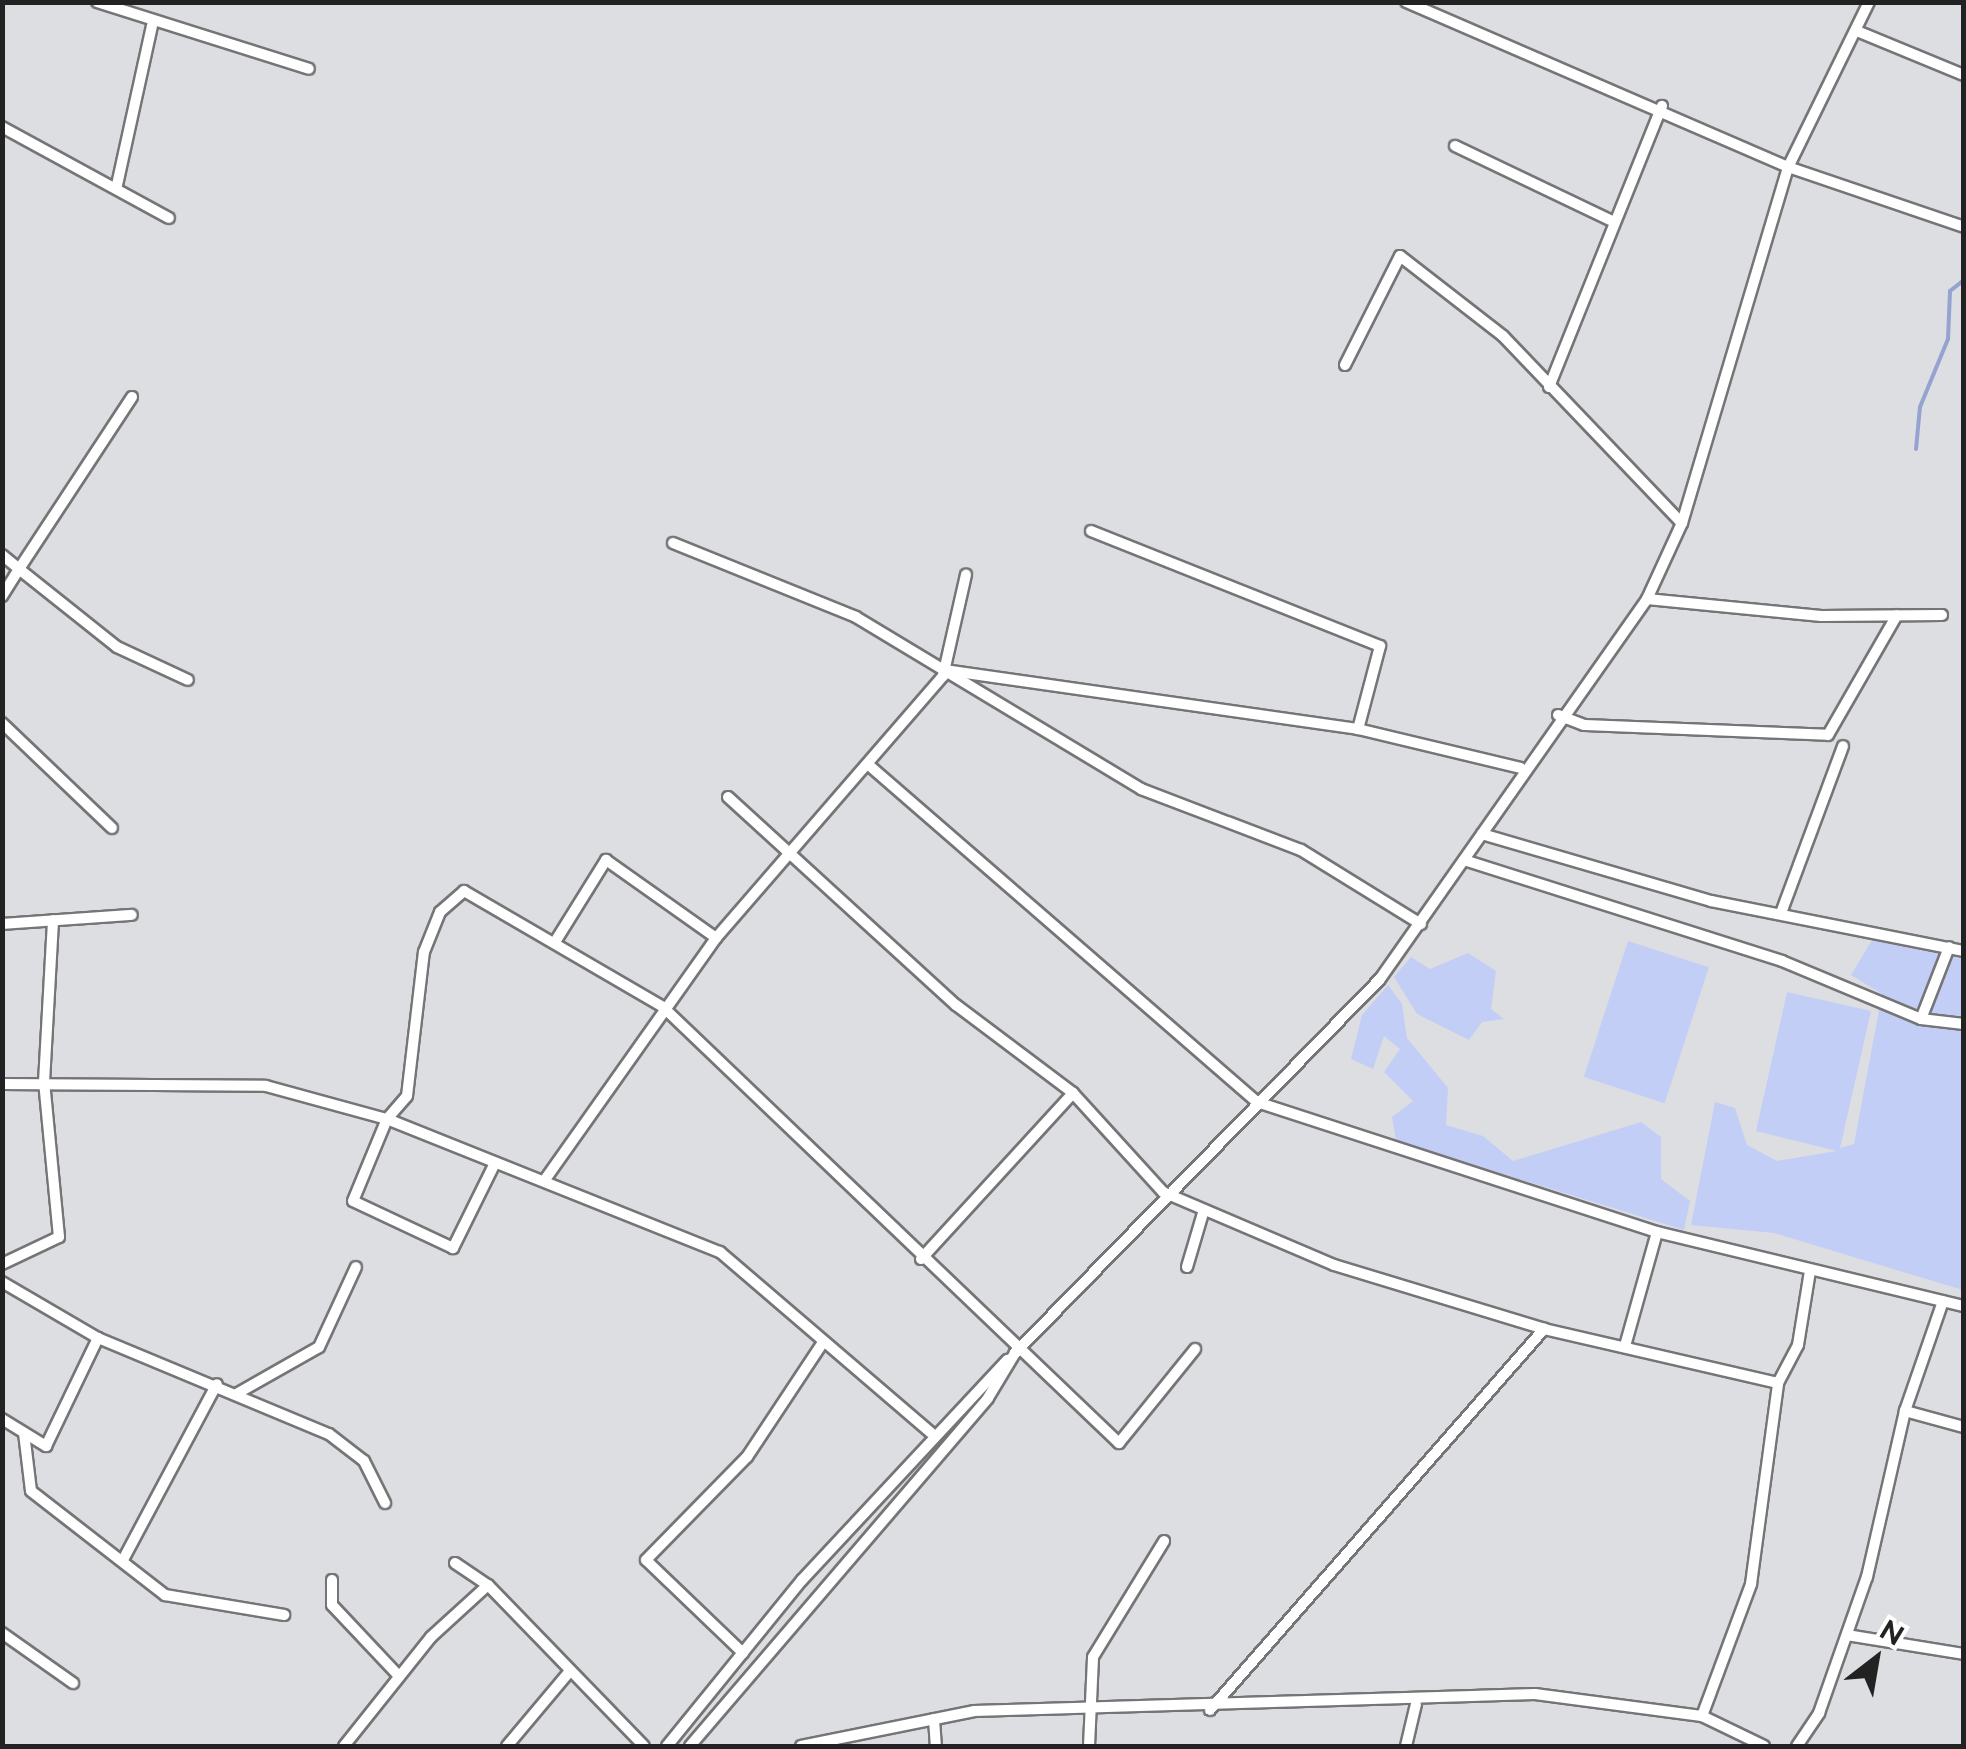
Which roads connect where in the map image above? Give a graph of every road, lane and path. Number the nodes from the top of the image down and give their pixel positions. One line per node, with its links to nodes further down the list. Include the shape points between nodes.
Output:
1 (97, 2): 4 (street)
2 (1406, 2): 8 (street)
3 (1868, 2): 5 (street)
4 (152, 26): 6 (street); 12 (street)
5 (1857, 31): 7 (street); 11 (street)
6 (309, 69)
7 (1964, 75)
8 (1662, 106): 11 (street); 14 (street)
9 (2, 127): 12 (street)
10 (1454, 146): 14 (street)
11 (1788, 167): 15 (street); 19 (street)
12 (117, 185): 13 (street)
13 (169, 218)
14 (1610, 220): 17 (street)
15 (1964, 227)
16 (1345, 366): 17 (street, via 1400,256 1503,336)
17 (1549, 387): 19 (street)
18 (132, 397): 23 (street)
19 (1682, 522): 26 (street)
20 (1091, 531): 33 (street, via 1380,646)
21 (673, 542): 29 (street, via 856,618)
22 (2, 555): 23 (street)
23 (19, 569): 25 (street); 30 (street, via 117,647)
24 (966, 575): 29 (street)
25 (2, 596)
26 (1647, 599): 27 (street); 31 (street)
27 (1897, 615): 28 (street); 31 (street, via 1828,735 1584,725)
28 (1942, 615)
29 (944, 673): 33 (street); 35 (street); 46 (street, via 1141,788 1300,850)
30 (188, 680)
31 (1558, 715): 36 (street)
32 (2, 724): 38 (street)
33 (1358, 729): 36 (street)
34 (1843, 746): 42 (street)
35 (871, 767): 40 (street); 57 (street)
36 (1520, 768): 39 (street)
37 (728, 797): 40 (street)
38 (112, 828)
39 (1482, 834): 41 (street); 42 (street)
40 (792, 851): 47 (street); 56 (street, via 956,1005)
41 (1464, 860): 46 (street); 52 (street, via 1782,961)
42 (1781, 913): 49 (street)
43 (132, 915): 44 (street)
44 (52, 920): 45 (street); 54 (street)
45 (2, 924)
46 (1421, 924): 57 (street, via 1380,979)
47 (716, 938): 48 (street, via 606,860); 51 (street)
48 (555, 942): 51 (street); 58 (street, via 464,891 440,912 424,952 408,1096)
49 (1948, 947): 50 (street); 52 (street)
50 (1964, 951)
51 (663, 1007): 60 (street); 64 (street)
52 (1921, 1019): 53 (street)
53 (1964, 1024)
54 (44, 1082): 55 (street); 58 (street, via 266,1086); 65 (street, via 59,1237)
55 (2, 1084)
56 (1073, 1093): 61 (street); 64 (street)
57 (1257, 1102): 61 (street); 63 (street)
58 (387, 1120): 59 (street); 59 (street, via 352,1202 454,1248)
59 (495, 1163): 60 (street)
60 (544, 1180): 74 (street, via 720,1252)
61 (1163, 1192): 62 (street); 77 (street)
62 (1204, 1213): 67 (street); 72 (street, via 1334,1265)
63 (1657, 1232): 68 (street); 75 (street)
64 (921, 1259): 77 (street)
65 (2, 1264)
66 (356, 1267): 80 (street, via 318,1347)
67 (1187, 1267)
68 (1810, 1271): 70 (street); 79 (street, via 1798,1345)
69 (2, 1282): 73 (street)
70 (1943, 1301): 71 (street); 81 (street)
71 (1964, 1306)
72 (1544, 1329): 75 (street); 102 (street)
73 (98, 1338): 78 (street); 84 (street, via 46,1446)
74 (823, 1342): 85 (street); 95 (street, via 747,1457 646,1560)
75 (1626, 1346): 79 (street)
76 (1195, 1350): 77 (street, via 1119,1443)
77 (1016, 1353): 85 (street); 109 (street, via 988,1398)
78 (217, 1384): 80 (street); 88 (street)
79 (1778, 1384): 103 (street, via 1752,1584)
80 (238, 1394): 86 (street, via 341,1443 364,1461)
81 (1905, 1411): 83 (street); 94 (street)
82 (2, 1420): 84 (street)
83 (1964, 1426)
84 (24, 1433): 88 (street, via 31,1491)
85 (931, 1433): 95 (street)
86 (385, 1503)
87 (1164, 1541): 101 (street, via 1093,1657)
88 (124, 1558): 92 (street, via 185,1604)
89 (455, 1563): 91 (street)
90 (332, 1580): 98 (street, via 332,1604)
91 (488, 1585): 97 (street); 98 (street)
92 (284, 1615)
93 (2, 1633): 99 (street)
94 (1847, 1635): 96 (street); 115 (street)
95 (744, 1653): 108 (street)
96 (1964, 1654)
97 (570, 1671): 106 (street); 107 (street)
98 (399, 1676): 105 (street)
99 (73, 1684)
100 (1416, 1704): 102 (street); 103 (street, via 1552,1695); 113 (street)
101 (1088, 1708): 102 (street); 104 (street); 112 (street)
102 (1210, 1711)
103 (1702, 1716): 114 (street)
104 (934, 1719): 110 (street); 111 (street)
105 (344, 1746)
106 (508, 1746)
107 (644, 1746)
108 (667, 1746)
109 (690, 1746)
110 (801, 1746)
111 (936, 1746)
112 (1088, 1746)
113 (1406, 1746)
114 (1764, 1746)
115 (1797, 1746)

